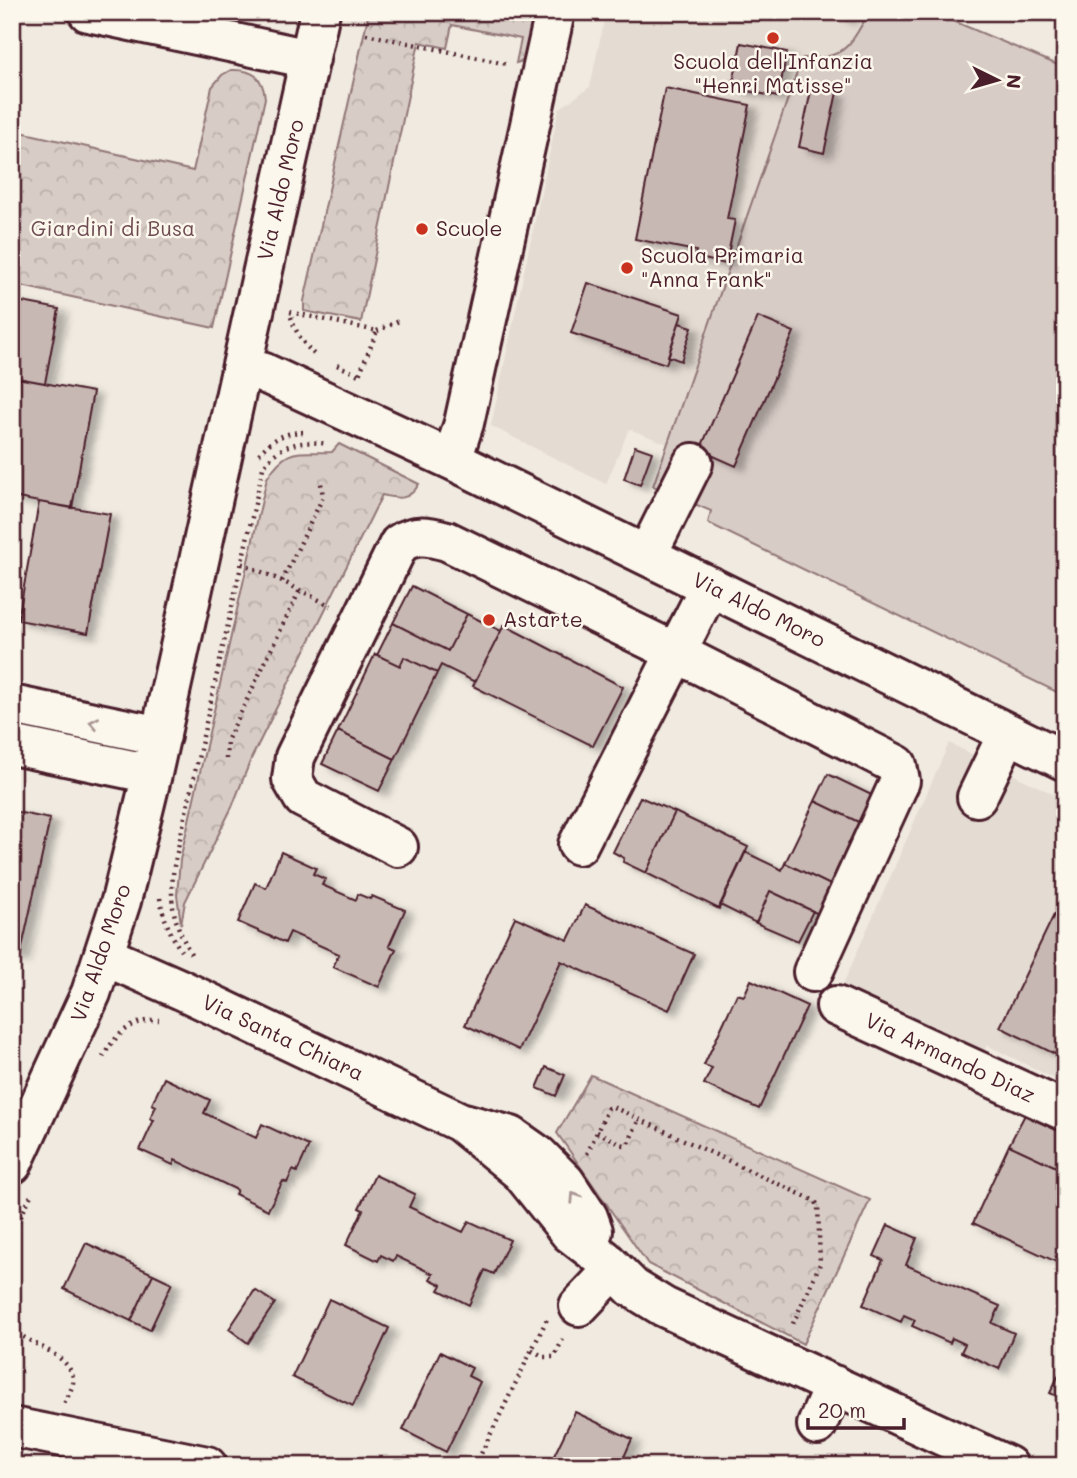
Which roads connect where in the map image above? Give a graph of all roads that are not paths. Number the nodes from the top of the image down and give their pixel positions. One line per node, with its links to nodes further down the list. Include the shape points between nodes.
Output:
1 (88, 12): 4 (street)
2 (320, 12): 4 (street, Via Aldo Moro)
3 (555, 12): 6 (street, via 470,400)
4 (310, 59): 5 (street, Via Aldo Moro)
5 (243, 368): 6 (street, Via Aldo Moro, via 262,372); 13 (street, Via Aldo Moro)
6 (452, 460): 8 (street, Via Aldo Moro)
7 (693, 463): 8 (street)
8 (647, 555): 9 (street, Via Aldo Moro)
9 (710, 586): 10 (street); 12 (street, Via Aldo Moro)
10 (677, 653): 18 (street); 19 (street, via 447,541 409,537 399,544 360,622 295,757 292,779 303,798); 21 (street, via 897,765 900,781)
11 (12, 705): 13 (street, one-way to 11)
12 (1007, 733): 15 (street, Via Aldo Moro); 17 (street)
13 (161, 736): 16 (street, Via Aldo Moro)
14 (12, 745): 16 (street)
15 (1065, 761)
16 (152, 774): 20 (street, Via Aldo Moro)
17 (977, 797)
18 (578, 845)
19 (398, 847)
20 (104, 956): 24 (street, Via Aldo Moro); 25 (street, Via Santa Chiara, via 460,1122 511,1136 565,1182 588,1217)
21 (813, 972)
22 (836, 1006): 23 (street, Via Armando Diaz)
23 (1065, 1111)
24 (12, 1164)
25 (608, 1264): 26 (street); 27 (street, Via Santa Chiara, via 633,1288 664,1307)
26 (564, 1319)
27 (834, 1385): 28 (street); 32 (street, Via Santa Chiara)
28 (817, 1425)
29 (12, 1427): 30 (street)
30 (169, 1462): 31 (street)
31 (206, 1466)
32 (1008, 1466)

